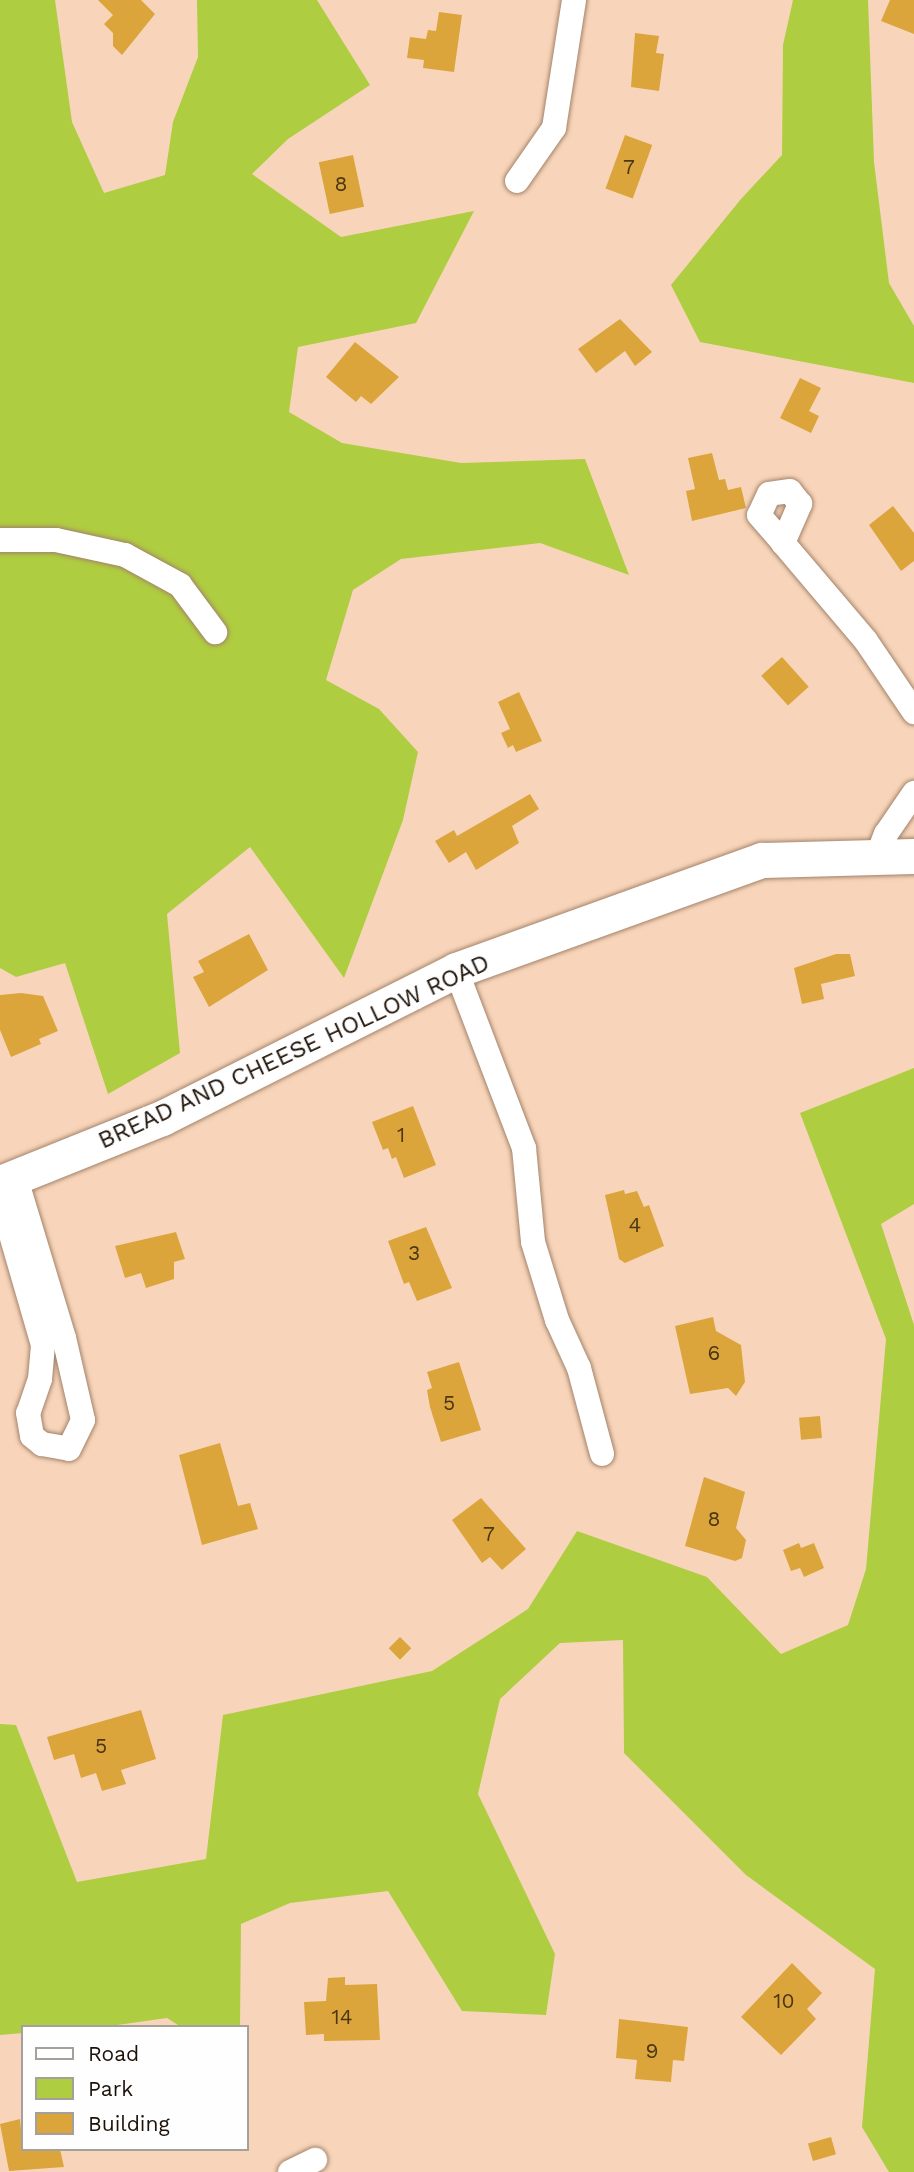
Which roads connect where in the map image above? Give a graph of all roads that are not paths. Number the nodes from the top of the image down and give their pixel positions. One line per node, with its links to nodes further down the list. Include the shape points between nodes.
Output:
1 (574, 0): 2 (street, via 554,128)
2 (517, 181)
3 (0, 540): 5 (street, via 56,540 125,555 180,585)
4 (783, 543): 6 (street, via 866,641)
5 (215, 632)
6 (914, 712)
7 (914, 793): 9 (street, via 886,834)
8 (914, 856): 9 (main road, BREAD AND CHEESE HOLLOW ROAD)
9 (877, 857): 10 (main road, BREAD AND CHEESE HOLLOW ROAD, via 762,860)
10 (456, 970): 11 (main road, BREAD AND CHEESE HOLLOW ROAD, via 162,1118); 12 (street, via 524,1148 533,1242 557,1320 579,1368)
11 (5, 1186): 11 (street, via 64,1338 83,1420 69,1449 42,1444 32,1436 28,1413 40,1379 43,1345)
12 (602, 1454)
13 (316, 2160): 14 (street)
14 (290, 2172)

